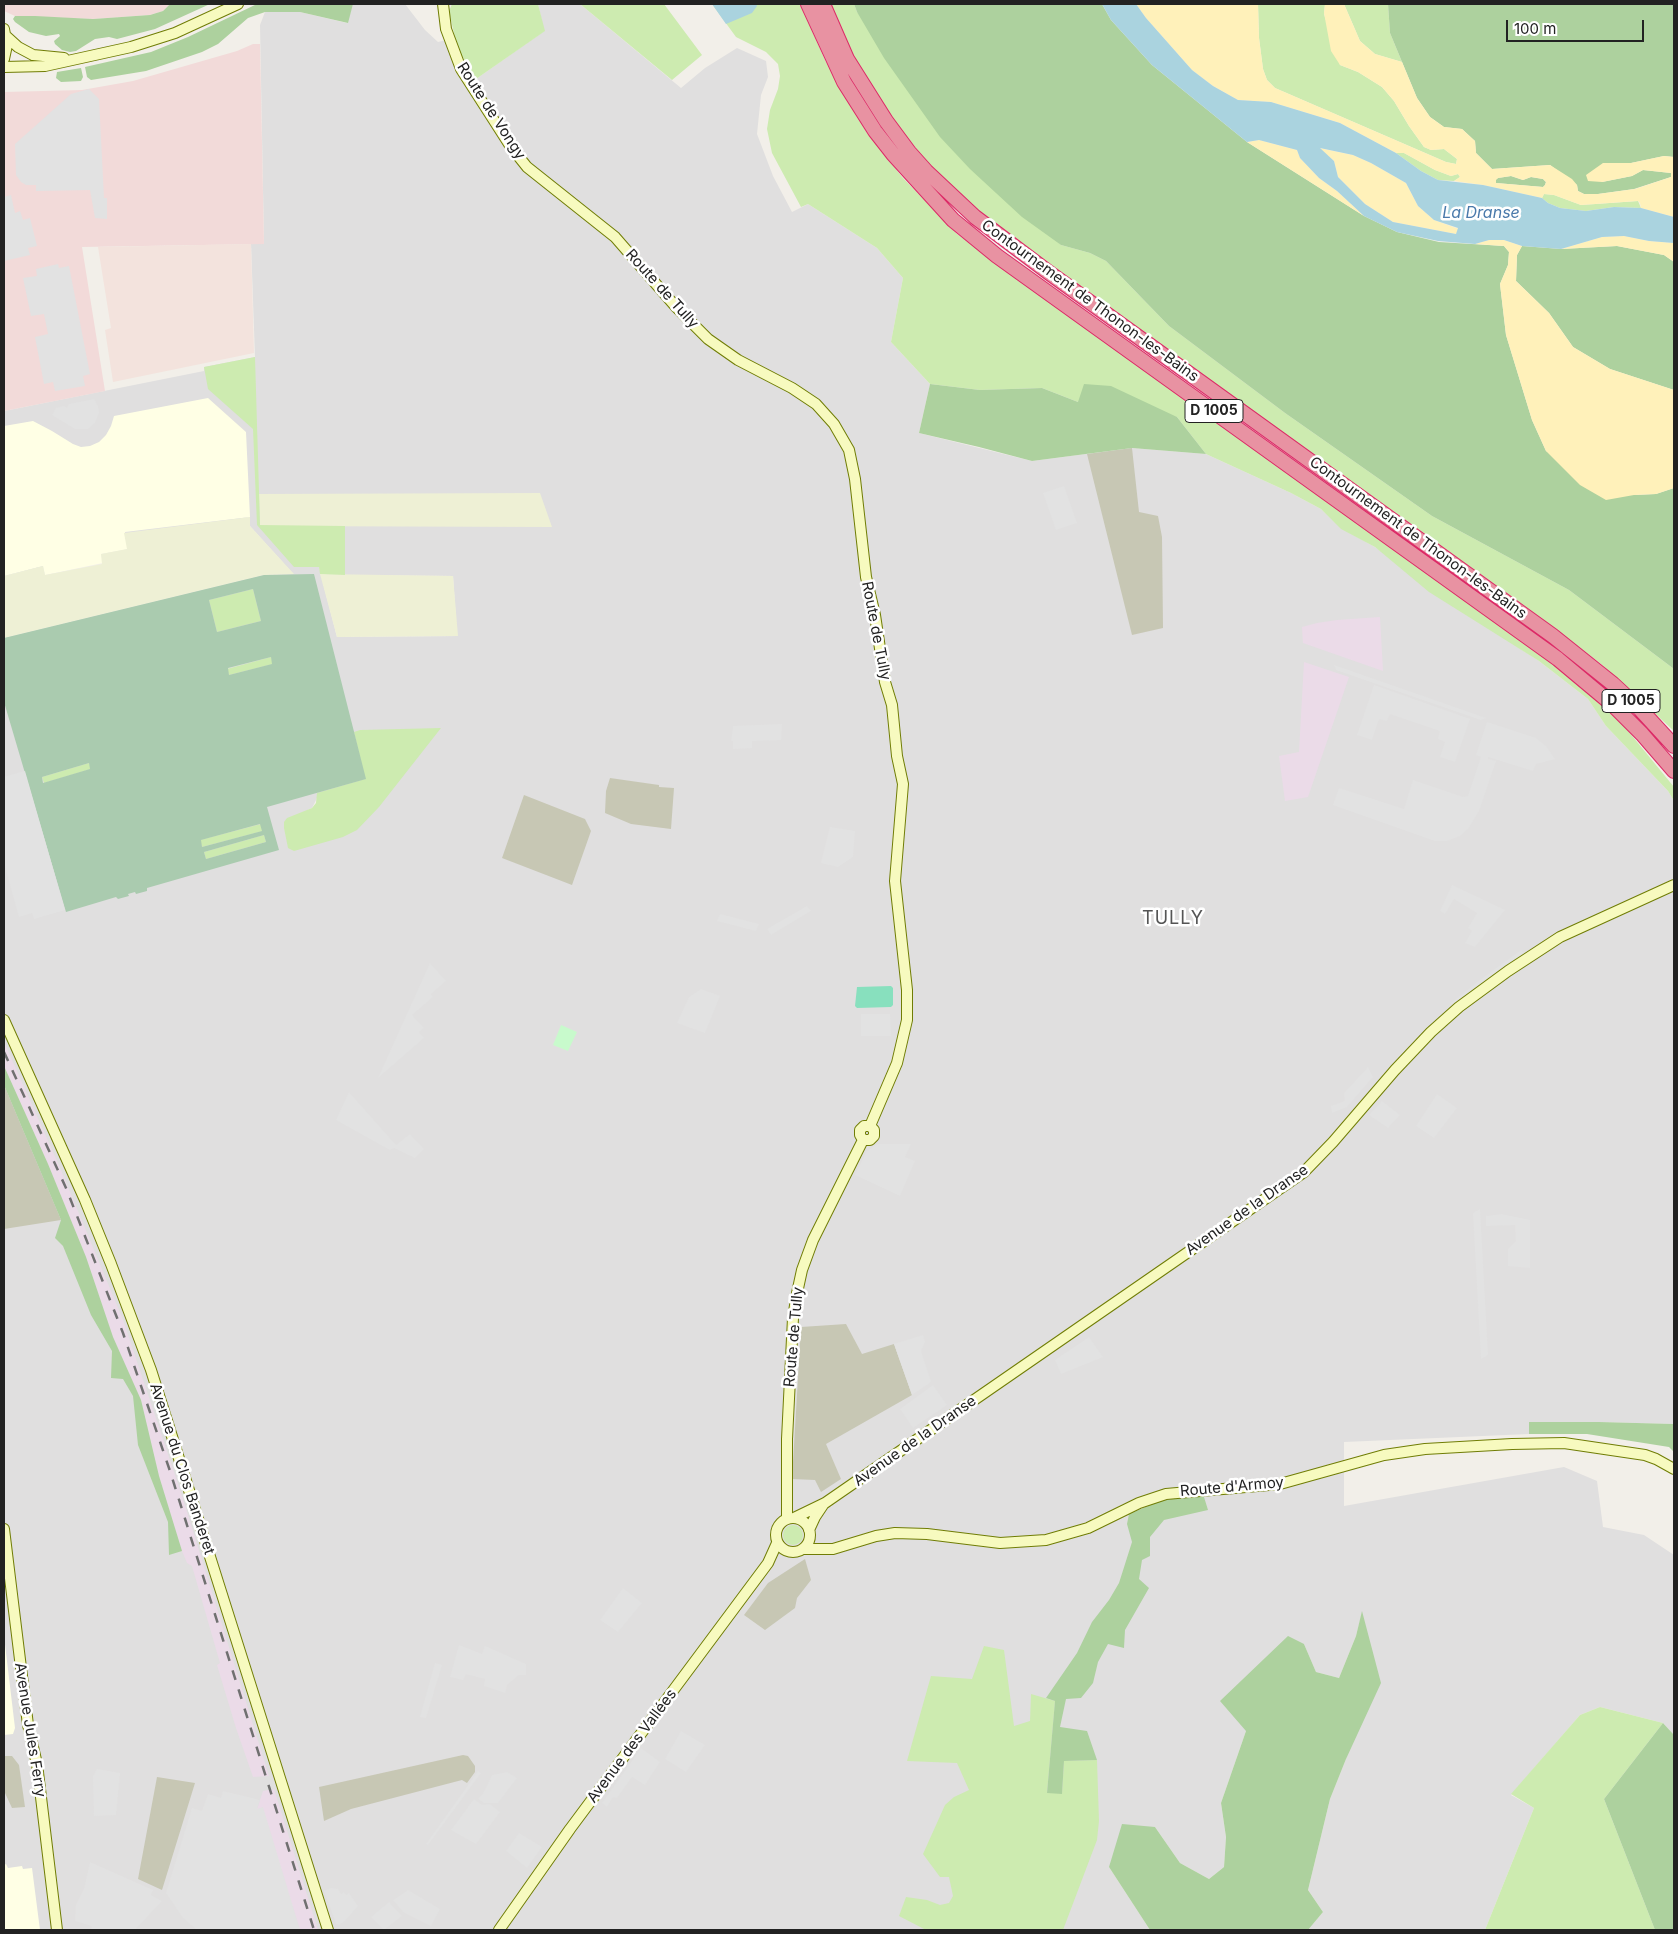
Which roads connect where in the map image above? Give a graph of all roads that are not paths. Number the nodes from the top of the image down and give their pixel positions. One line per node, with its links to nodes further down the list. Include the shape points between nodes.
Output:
1 (238, 4): 7 (main road, via 146,43)
2 (443, 4): 9 (main road, Route de Vongy, via 446,29 461,69 511,147 527,167)
3 (808, 4): 11 (highway, Contournement de Thonon-les-Bains / D 1005, via 844,82 872,125 893,154 953,220 997,256 1558,659 1613,705)
4 (822, 4): 10 (highway, Contournement de Thonon-les-Bains / D 1005, via 847,59 886,121 926,171 970,213 1553,636 1613,684)
5 (5, 33): 6 (main road, via 7,49); 7 (main road, via 18,47 32,55)
6 (4, 59)
7 (75, 59): 8 (main road, via 45,66)
8 (4, 67)
9 (615, 237): 16 (main road, Route de Tully, via 708,339 738,360 816,404 843,438 855,479 866,577 892,705 903,784 895,881 907,990 907,1020 897,1063 870,1126 874,1130 873,1138 863,1140 813,1240 802,1270 793,1318 787,1439)
10 (1674, 746)
11 (1674, 771)
12 (1674, 885): 15 (main road, Avenue de la Dranse, via 1560,936 1480,992 1452,1013 1412,1052 1304,1172)
13 (4, 1020): 25 (main road, Avenue du Clos Banderet, via 85,1200 151,1370)
14 (1674, 1469): 20 (main road, Route d'Armoy, via 1645,1456 1564,1443 1411,1450 1280,1484 1166,1494 1148,1499 1088,1528 1046,1540 1000,1543 901,1533 876,1536 833,1549)
15 (825, 1503): 16 (main road, Avenue de la Dranse); 18 (main road, Avenue de la Dranse, via 815,1516)
16 (791, 1518): 18 (main road, via 804,1522); 19 (main road, via 777,1528)
17 (4, 1529): 24 (main road, Avenue Jules Ferry)
18 (810, 1533): 20 (main road); 21 (main road)
19 (777, 1543): 22 (main road); 23 (main road, Avenue des Vallées)
20 (824, 1548): 21 (main road, Route d'Armoy)
21 (803, 1549): 22 (main road)
22 (788, 1552): 23 (main road, Avenue des Vallées)
23 (768, 1564): 26 (main road, Avenue des Vallées, via 581,1814)
24 (57, 1930)
25 (328, 1930)
26 (499, 1930)

